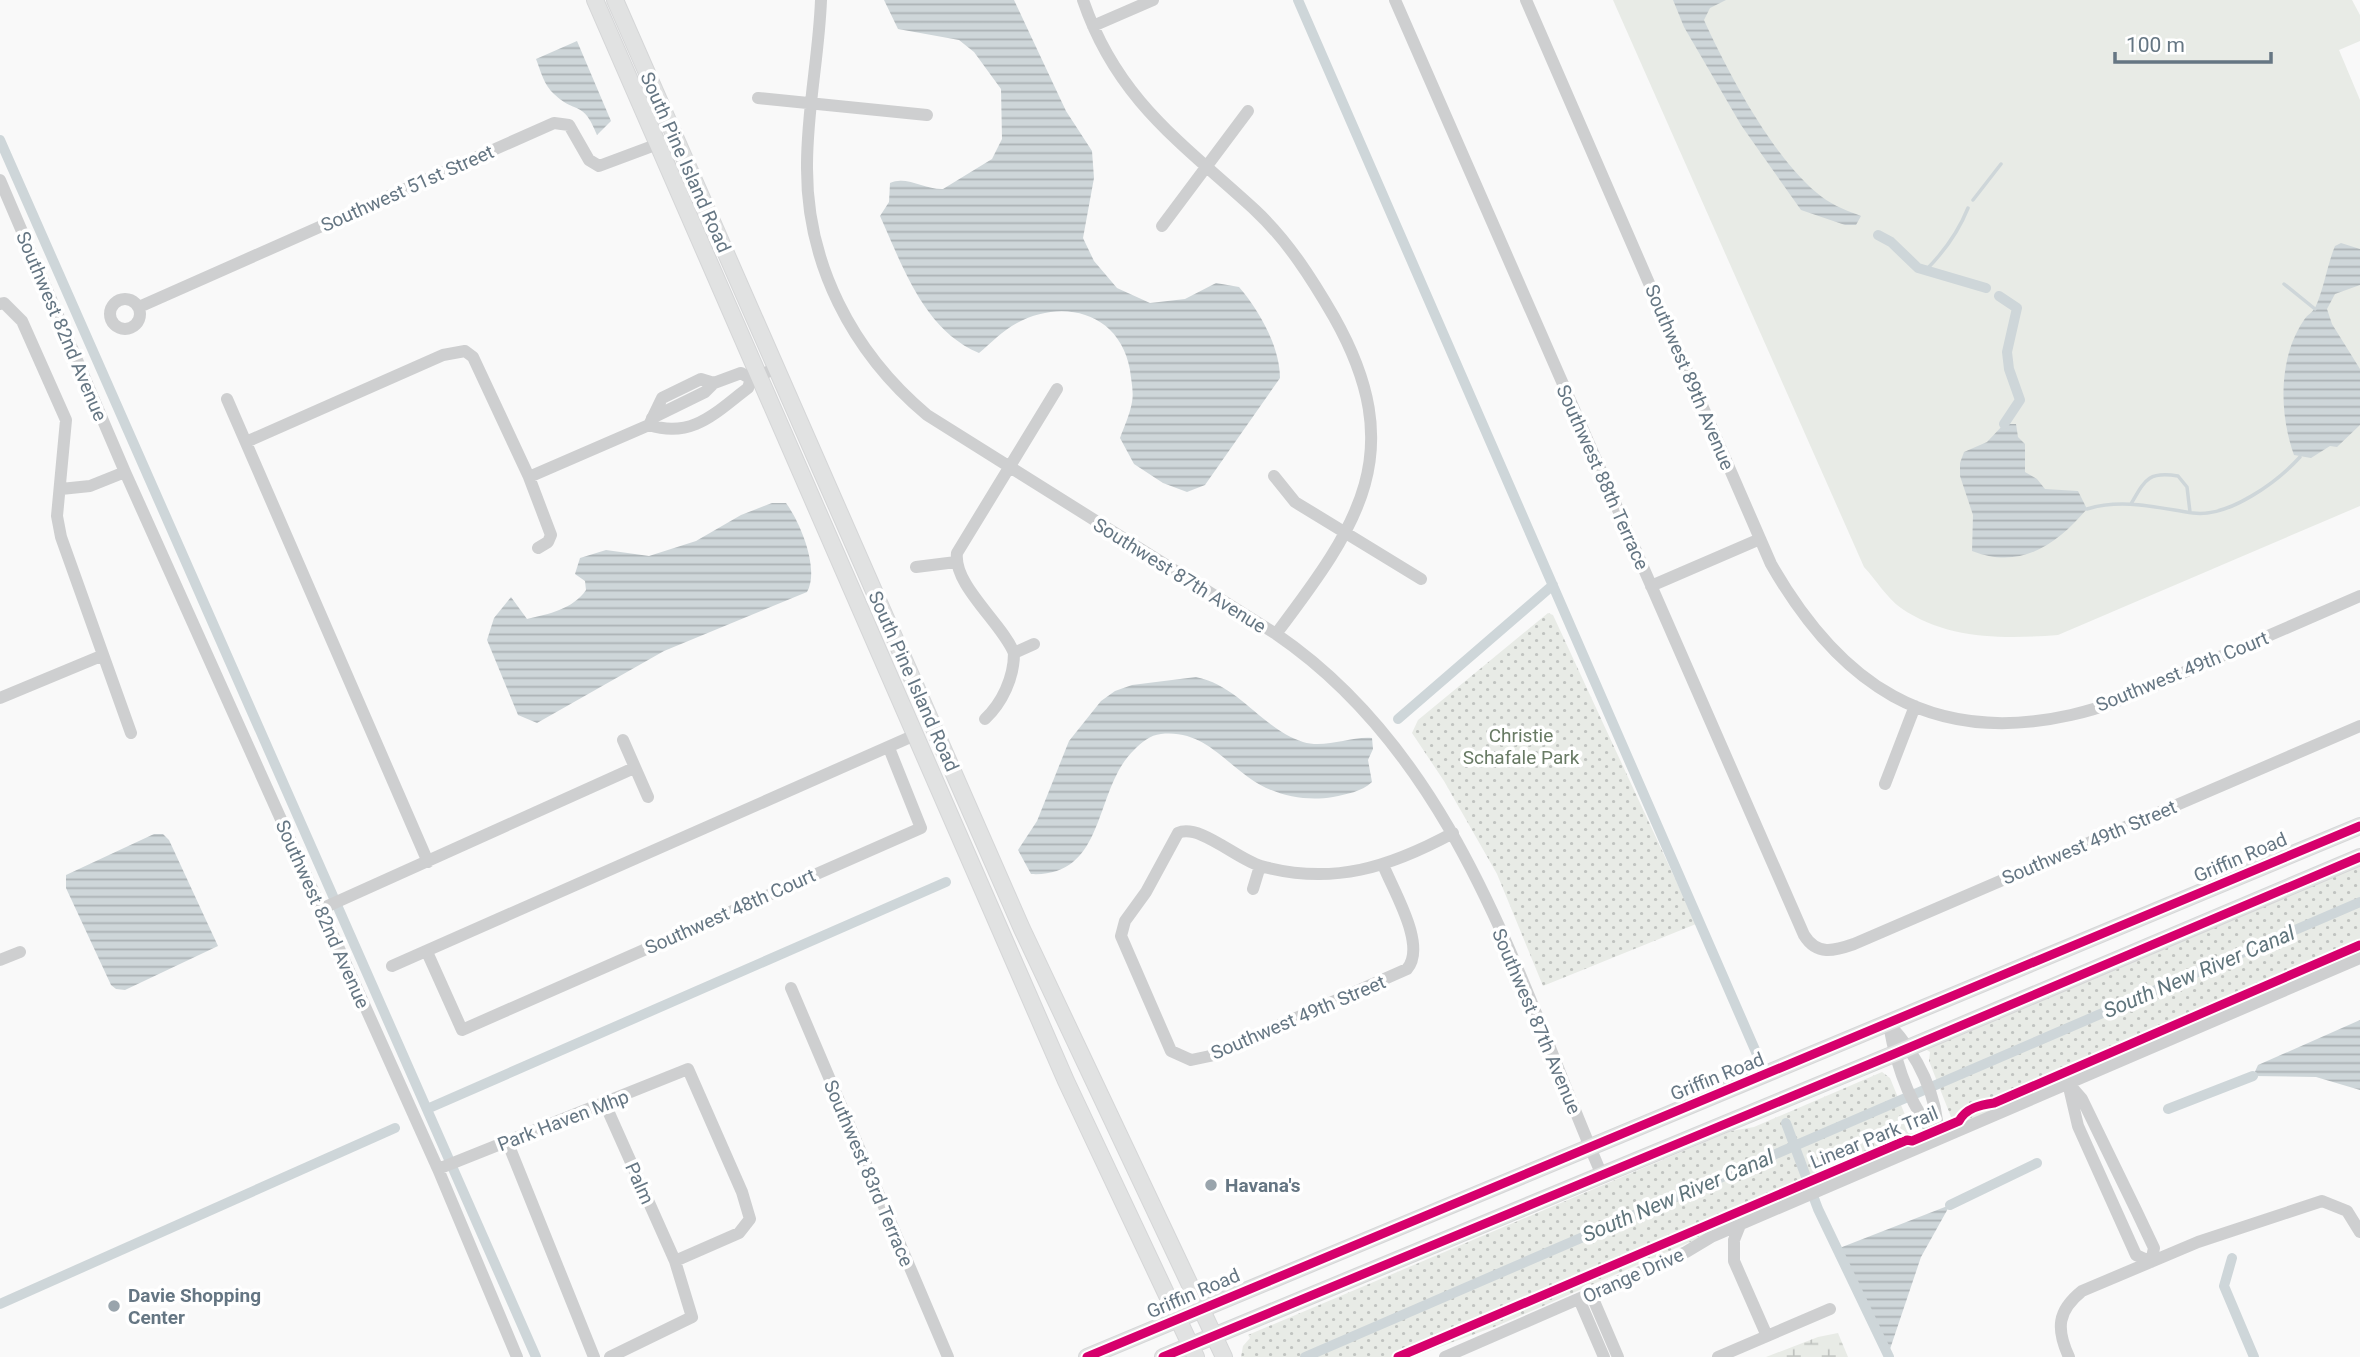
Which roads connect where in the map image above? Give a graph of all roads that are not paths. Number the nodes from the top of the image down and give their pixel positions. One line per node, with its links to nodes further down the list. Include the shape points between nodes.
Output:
1 (594, 0): 13 (main road, South Pine Island Road)
2 (615, 0): 19 (main road, South Pine Island Road)
3 (821, 0): 10 (street, Southwest 87th Avenue)
4 (1083, 0): 8 (street)
5 (1153, 0): 8 (street)
6 (1395, 0): 40 (street, Southwest 88th Terrace)
7 (1526, 0): 35 (street, Southwest 89th Avenue)
8 (1093, 26): 14 (street, via 1145,110)
9 (758, 98): 10 (street)
10 (811, 104): 12 (street); 29 (street, Southwest 87th Avenue, via 808,205 825,274 845,319 873,361 910,401)
11 (1248, 111): 14 (street)
12 (927, 115)
13 (658, 144): 18 (street, Southwest 51st Street, via 599,166 589,160 569,125 554,123); 20 (main road, South Pine Island Road)
14 (1206, 167): 16 (street); 34 (street, via 1258,212 1305,269 1359,371 1369,410 1371,459)
15 (0, 180): 30 (street, Southwest 82nd Avenue)
16 (1162, 226)
17 (2, 303): 33 (street, via 22,321 66,420)
18 (139, 307)
19 (777, 368): 20 (street); 42 (main road, South Pine Island Road)
20 (755, 377): 21 (street, via 741,373); 27 (street, via 748,388 701,425); 43 (main road, South Pine Island Road)
21 (714, 383): 23 (street, via 701,379); 25 (street)
22 (1057, 389): 29 (street)
23 (676, 390): 25 (street); 26 (street, via 662,398)
24 (227, 399): 28 (street)
25 (680, 404): 26 (street); 27 (street)
26 (650, 422): 27 (street, via 659,428); 32 (street)
27 (681, 427)
28 (246, 442): 32 (street, via 443,355 465,351 473,357); 62 (street)
29 (1009, 468): 37 (street, via 961,544); 44 (street, Southwest 87th Avenue)
30 (125, 472): 33 (street, via 90,486); 66 (street, Southwest 82nd Avenue)
31 (1274, 476): 34 (street, via 1295,502)
32 (529, 477): 36 (street, via 551,535)
33 (61, 489): 47 (street, via 57,516 61,537)
34 (1346, 533): 39 (street); 44 (street)
35 (1760, 539): 40 (street); 49 (street, Southwest 89th Avenue, via 1822,641 1873,684)
36 (538, 548)
37 (956, 562): 38 (street); 46 (street)
38 (916, 567)
39 (1421, 579)
40 (1651, 586): 67 (street, Southwest 88th Terrace, via 1804,935)
41 (2360, 596): 49 (street, Southwest 49th Court, via 2119,700 2073,715 2000,723 1970,721)
42 (883, 610): 43 (main road); 91 (main road, South Pine Island Road, via 1022,929)
43 (864, 617): 53 (main road, South Pine Island Road)
44 (1276, 634): 60 (street, Southwest 87th Avenue, via 1371,716 1422,781)
45 (1034, 644): 46 (street)
46 (1014, 653): 50 (street, via 999,706)
47 (101, 656): 48 (street); 52 (street)
48 (0, 698)
49 (1915, 706): 57 (street)
50 (985, 719)
51 (2360, 726): 67 (street, Southwest 49th Street, via 1854,944)
52 (131, 733)
53 (915, 735): 55 (street); 93 (main road, South Pine Island Road, via 1066,1081)
54 (623, 740): 56 (street)
55 (889, 748): 69 (street); 69 (street, Southwest 48th Court, via 921,828 462,1030)
56 (634, 768): 58 (street); 62 (street)
57 (1885, 784)
58 (648, 797)
59 (2360, 826): 74 (main road, Griffin Road)
60 (1453, 833): 64 (street); 81 (street, Southwest 87th Avenue, via 1498,927)
61 (2360, 857): 75 (main road)
62 (428, 862): 66 (street)
63 (1260, 866): 64 (street, via 1325,873); 64 (street, Southwest 49th Street, via 1194,831 1182,831 1169,845 1153,881 1122,928 1122,942 1166,1045 1180,1058 1210,1056 1390,978 1411,964 1414,940); 65 (street)
64 (1384, 867)
65 (1253, 889)
66 (326, 907): 82 (street, Southwest 82nd Avenue)
67 (1818, 949)
68 (20, 952): 71 (street)
69 (427, 952): 72 (street)
70 (2360, 958): 77 (street, Orange Drive)
71 (0, 960)
72 (392, 966)
73 (791, 988): 101 (street, Southwest 83rd Terrace)
74 (1888, 1024): 75 (street); 76 (street); 81 (main road, Griffin Road)
75 (1913, 1054): 76 (main road); 79 (street, via 1938,1114)
76 (1897, 1061): 79 (street, via 1923,1121); 83 (main road)
77 (2068, 1083): 79 (street, Orange Drive); 84 (street, via 2082,1099); 85 (street, via 2078,1126)
78 (606, 1104): 80 (street, Park Haven Mhp); 88 (street, Palm); 88 (street, Park Haven Mhp, via 688,1069 750,1219 738,1233)
79 (1938, 1139): 86 (street, Orange Drive)
80 (507, 1141): 82 (street, Park Haven Mhp); 99 (street)
81 (1589, 1146): 83 (street, Southwest 87th Avenue); 91 (main road, Griffin Road)
82 (438, 1169): 98 (street, Southwest 82nd Avenue)
83 (1601, 1173): 94 (main road)
84 (2124, 1185): 85 (street); 89 (street, via 2154,1248)
85 (2108, 1192): 89 (street, via 2136,1255)
86 (1740, 1225): 90 (street, Orange Drive); 95 (street, via 1734,1261)
87 (2360, 1232): 89 (street, via 2347,1211 2322,1201)
88 (675, 1261): 100 (street, Palm, via 692,1317)
89 (2151, 1262): 108 (street, via 2070,1300 2059,1324)
90 (1585, 1296): 104 (street, Orange Drive); 105 (street); 106 (street)
91 (1202, 1308): 93 (main road, Griffin Road); 94 (main road, South Pine Island Road)
92 (1830, 1310): 95 (street)
93 (1179, 1318): 96 (main road, South Pine Island Road); 102 (main road, Griffin Road)
94 (1214, 1335): 96 (main road); 97 (main road, South Pine Island Road)
95 (1767, 1336): 107 (street)
96 (1194, 1351): 103 (main road)
97 (1223, 1355)
98 (517, 1357)
99 (594, 1357)
100 (610, 1357)
101 (948, 1357)
102 (1087, 1357)
103 (1163, 1357)
104 (1445, 1357)
105 (1604, 1357)
106 (1618, 1357)
107 (1718, 1357)
108 (2068, 1357)

